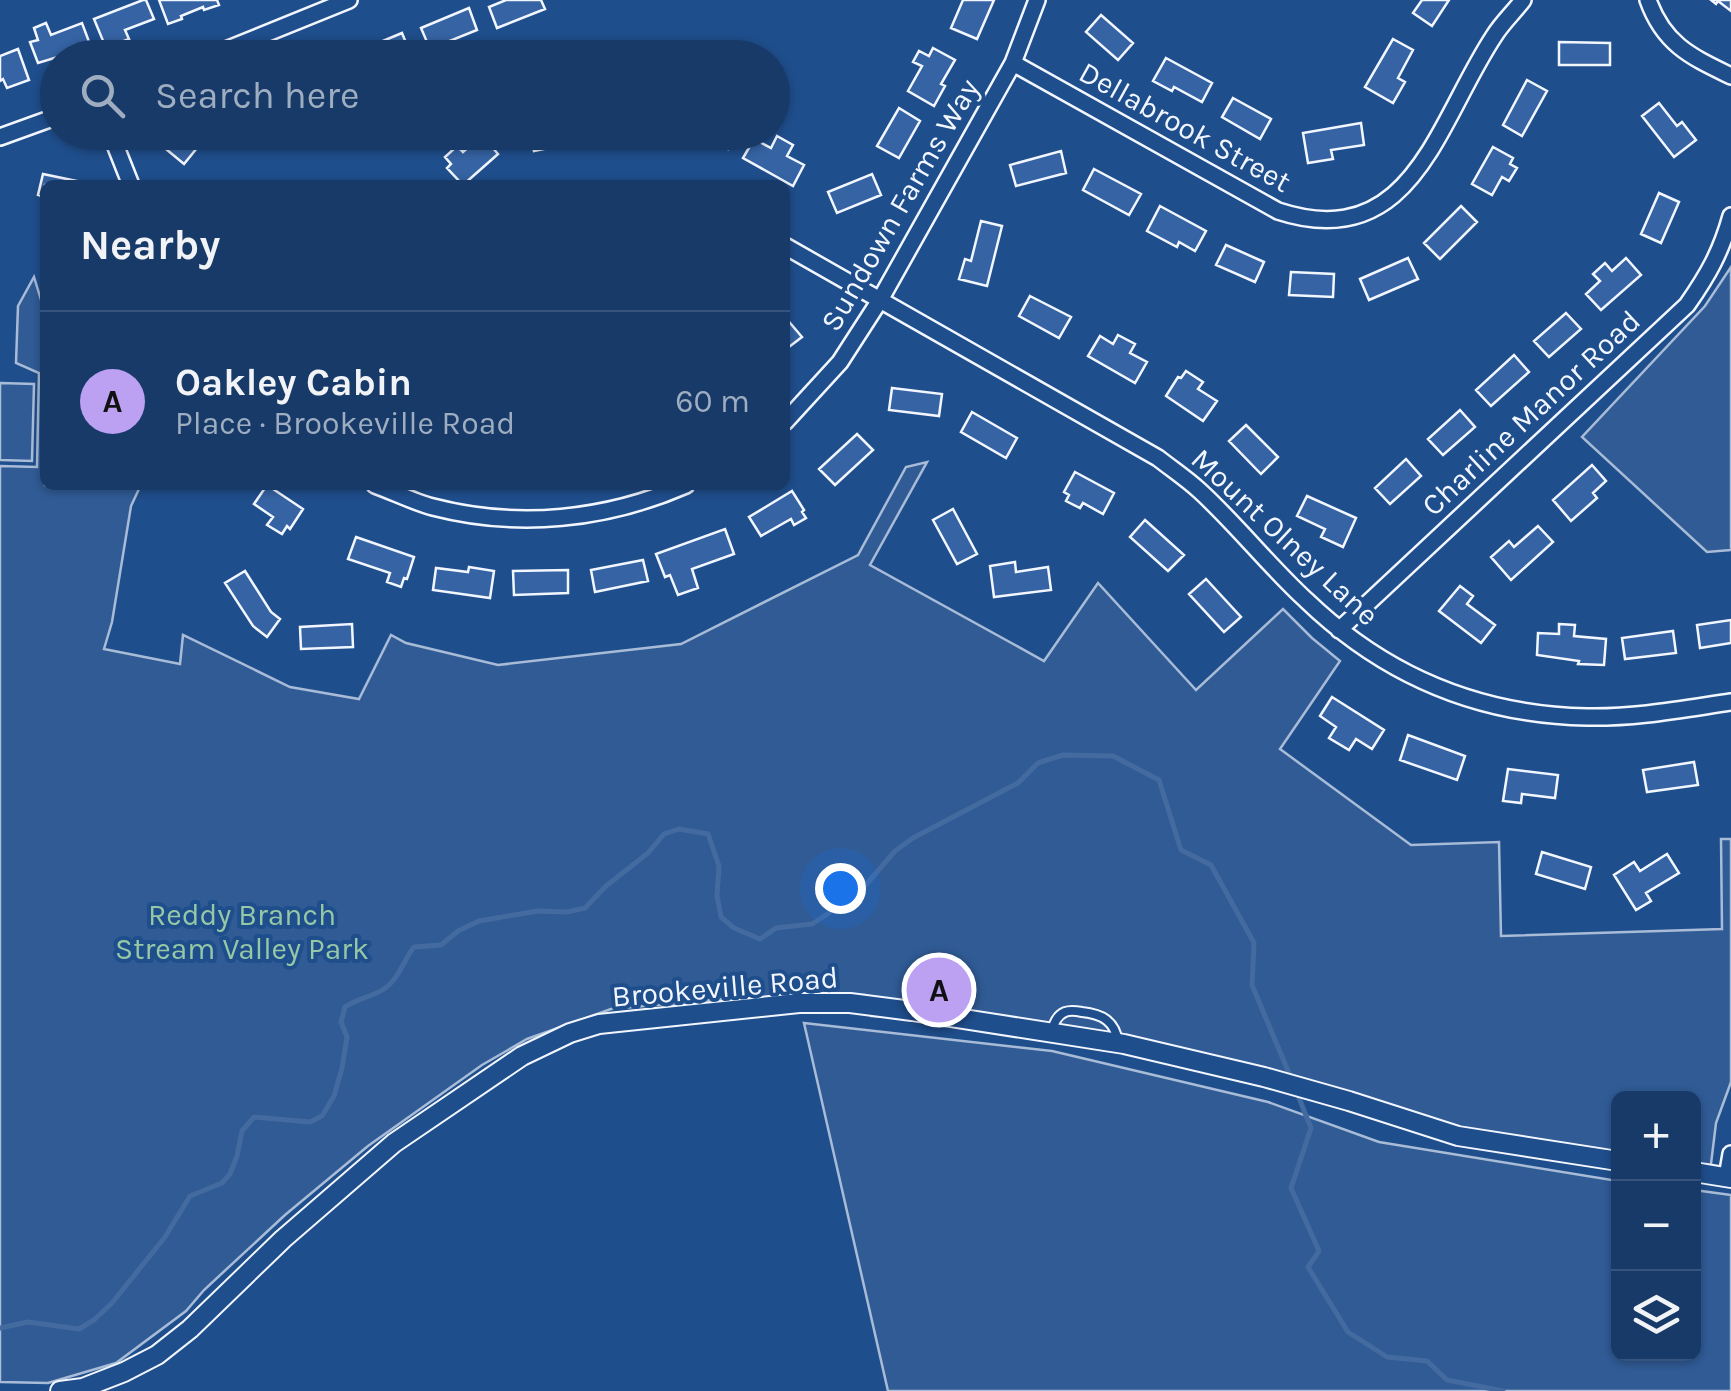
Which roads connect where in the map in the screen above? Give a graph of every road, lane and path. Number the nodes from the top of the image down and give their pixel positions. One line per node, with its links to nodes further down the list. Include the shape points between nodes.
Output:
1 (349, 0): 5 (street)
2 (1037, 0): 6 (street, Sundown Farms Way)
3 (1524, 0): 6 (street, Dellabrook Street, via 1494,35 1417,172 1388,201 1341,221 1278,211)
4 (1648, 0): 7 (street, via 1673,42)
5 (250, 40)
6 (1013, 63): 14 (street, Sundown Farms Way)
7 (1731, 76)
8 (40, 123): 9 (street)
9 (0, 137)
10 (117, 150): 11 (street)
11 (129, 180)
12 (1731, 216): 18 (street, Charline Manor Road, via 1708,276 1687,305)
13 (790, 249): 14 (street, Mount Olney Lane)
14 (880, 300): 15 (street, Sundown Farms Way, via 840,362); 18 (street, Mount Olney Lane, via 1158,458 1199,490)
15 (790, 417)
16 (388, 490): 17 (street, via 432,507 497,518 597,514)
17 (674, 490)
18 (1339, 630): 19 (street, Mount Olney Lane, via 1431,686 1538,714 1646,714)
19 (1731, 702)
20 (1731, 1154): 23 (street)
21 (1611, 1159): 24 (street, Brookeville Road, via 1458,1136 1349,1100 1118,1043 850,1003 799,1002 599,1024 522,1056 394,1143 157,1354 83,1388)
22 (1701, 1173): 23 (street)
23 (1729, 1178)
24 (60, 1391)

